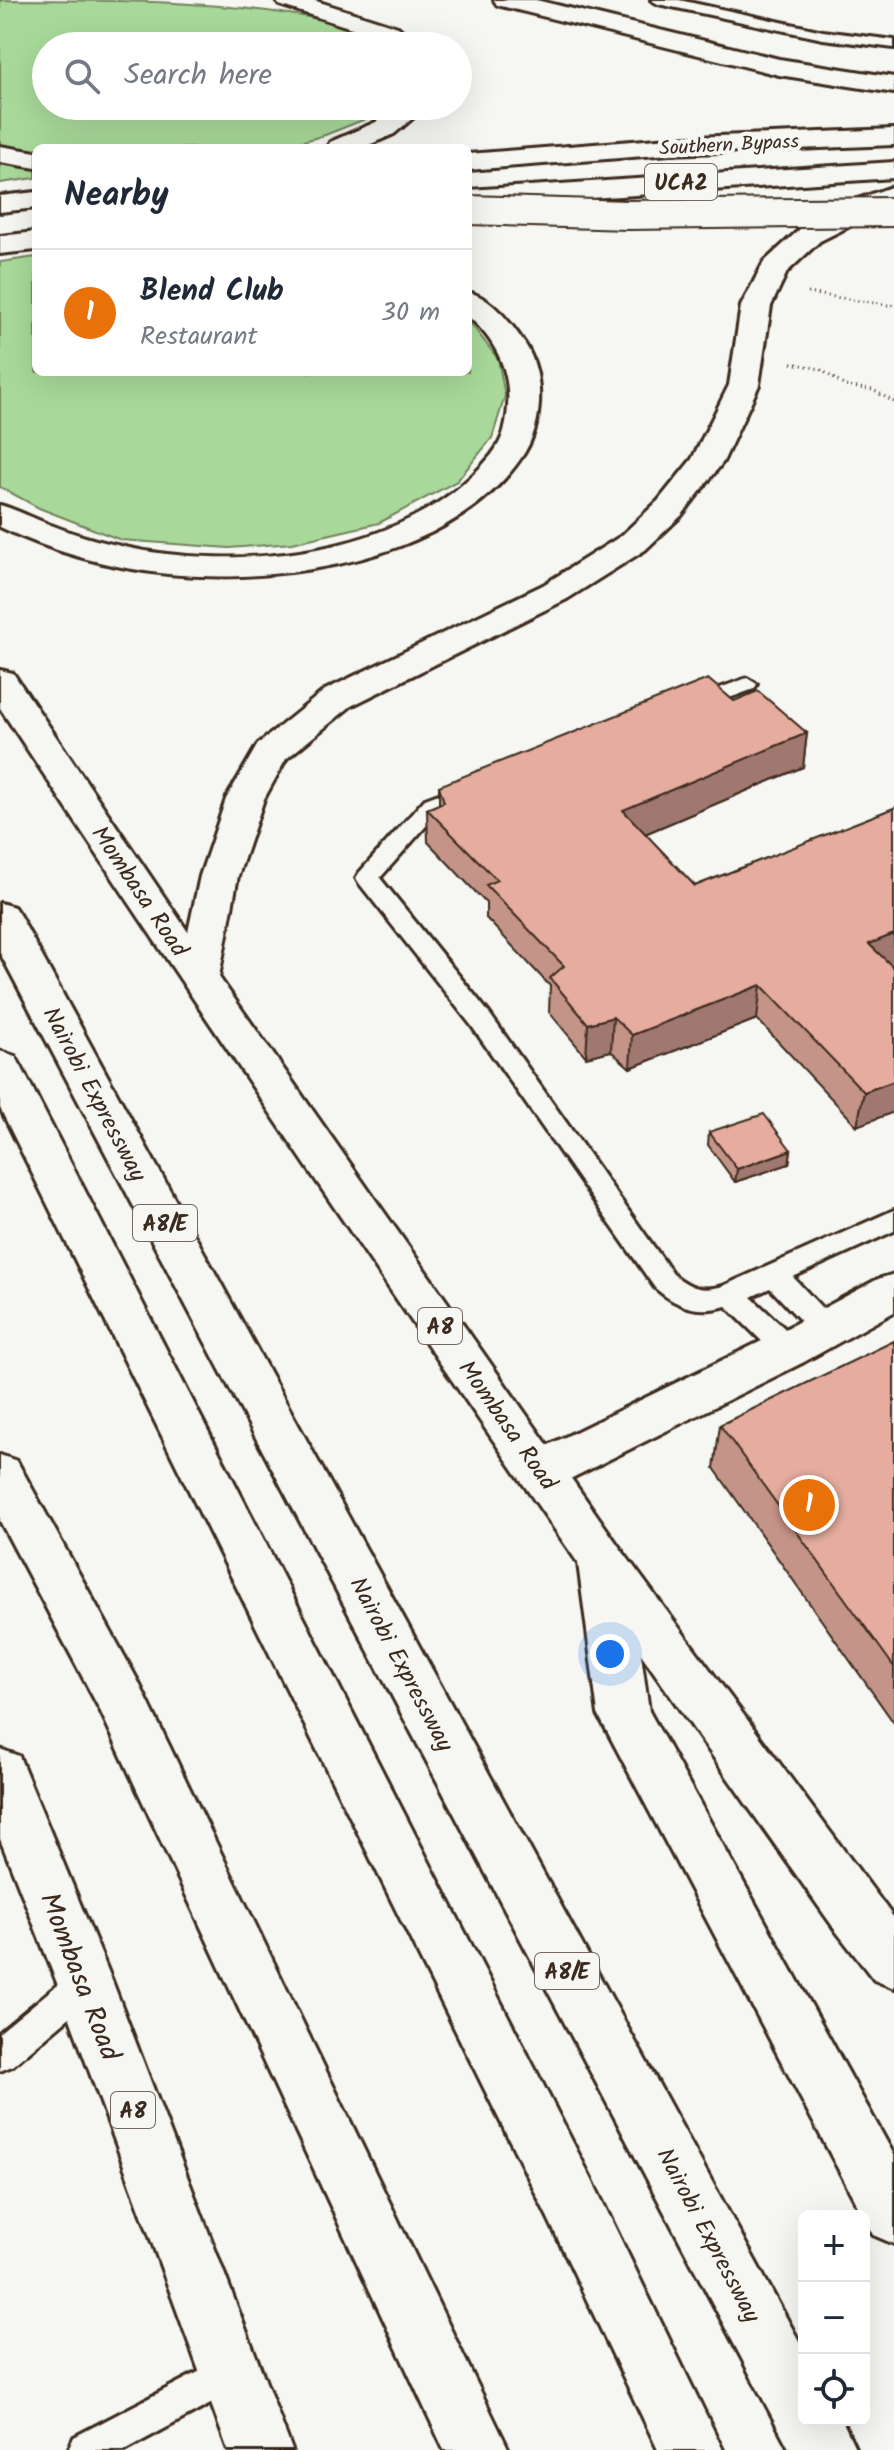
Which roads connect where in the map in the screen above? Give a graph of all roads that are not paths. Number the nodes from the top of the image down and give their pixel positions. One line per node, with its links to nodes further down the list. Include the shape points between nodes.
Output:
1 (288, 0): 4 (main road)
2 (506, 0): 6 (main road, via 779,67)
3 (662, 1): 5 (lane, via 823,35)
4 (389, 32)
5 (894, 44)
6 (894, 85)
7 (396, 120): 9 (main road)
8 (894, 137): 12 (main road, Southern Bypass / UCA2, via 670,146)
9 (349, 144)
10 (0, 154): 11 (main road)
11 (32, 159)
12 (472, 162)
13 (894, 170): 15 (main road, Southern Bypass / UCA2)
14 (894, 194): 29 (main road, via 810,235 774,268 756,306 744,385 707,462 633,543 555,592 338,698 271,752 245,799 219,876)
15 (472, 198)
16 (32, 200): 17 (main road)
17 (0, 204)
18 (472, 210): 19 (main road, bridge, via 628,215)
19 (894, 212)
20 (32, 241): 21 (main road)
21 (0, 245)
22 (472, 304): 23 (main road, via 498,326 522,370 517,444 460,506 413,529 299,560 167,564 84,547)
23 (0, 515)
24 (0, 681): 29 (main road, Mombasa Road / A8)
25 (747, 684): 26 (lane)
26 (673, 713)
27 (493, 781): 34 (lane, via 433,804 367,878 480,1019 664,1281 680,1295 703,1303)
28 (0, 916): 45 (main road, Nairobi Expressway / A8/E)
29 (199, 978): 36 (main road, Mombasa Road / A8)
30 (0, 1066): 50 (main road)
31 (894, 1220): 32 (lane)
32 (774, 1275): 34 (lane); 35 (lane)
33 (894, 1291): 35 (main road)
34 (731, 1294): 35 (lane)
35 (806, 1339): 36 (main road)
36 (541, 1471): 38 (main road, Mombasa Road / A8)
37 (0, 1475): 49 (main road, via 119,1695)
38 (603, 1563): 40 (main road, Mombasa Road / A8); 43 (main road, via 624,1714)
39 (0, 1773): 41 (main road, Mombasa Road / A8)
40 (894, 1961)
41 (85, 1983): 42 (lane); 44 (main road, Mombasa Road / A8)
42 (0, 2054)
43 (894, 2214)
44 (231, 2373): 47 (lane); 48 (main road, Mombasa Road / A8)
45 (798, 2402)
46 (811, 2426): 51 (main road)
47 (87, 2450)
48 (260, 2450)
49 (477, 2450)
50 (691, 2450)
51 (824, 2450)

